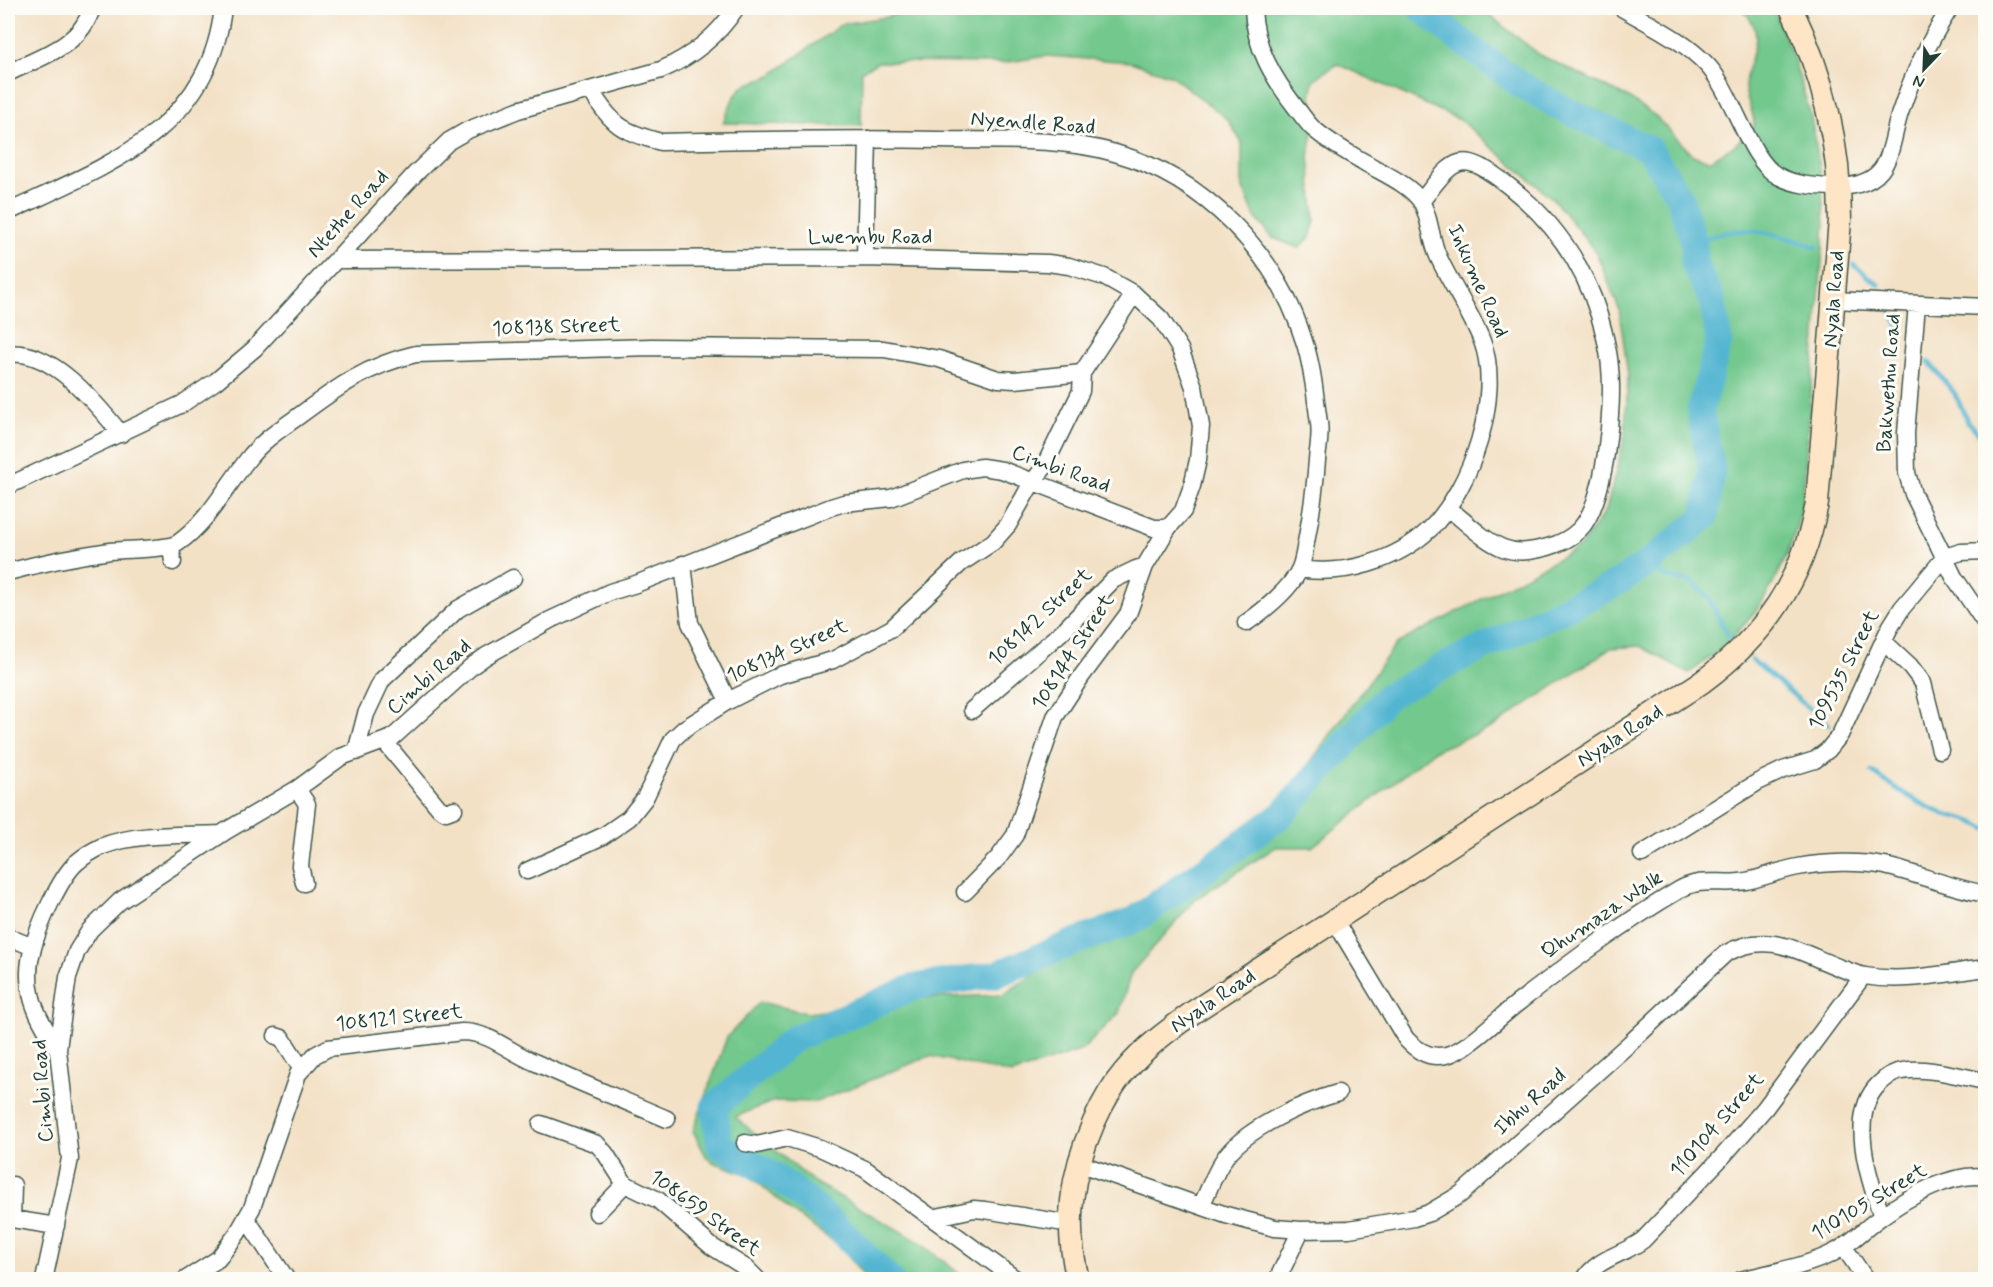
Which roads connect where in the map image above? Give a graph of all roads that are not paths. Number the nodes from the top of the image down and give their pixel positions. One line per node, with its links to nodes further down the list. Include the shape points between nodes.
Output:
1 (92, 8): 8 (street, via 79,33 67,44)
2 (223, 8): 13 (street, via 219,36 207,68 167,123 114,161)
3 (736, 8): 9 (street, Ntethe Road, via 715,37 677,63)
4 (1253, 8): 12 (street, via 1257,38 1276,81 1312,129)
5 (1622, 8): 11 (street, via 1686,46 1709,67 1720,80 1757,153 1776,176 1796,184)
6 (1791, 8): 11 (street, Nyala Road, via 1828,108)
7 (1950, 8): 11 (street, via 1919,60 1882,168 1869,181)
8 (8, 73)
9 (591, 91): 10 (street, Nyendle Road, via 607,117 619,126 661,142); 15 (street, Ntethe Road, via 518,110 449,141)
10 (868, 139): 14 (street); 31 (street, Nyendle Road, via 1039,142 1114,153 1180,181 1240,229 1290,303 1305,341 1314,384 1320,428 1312,512)
11 (1840, 187): 17 (street, Nyala Road)
12 (1421, 201): 25 (street, Inkume Road, via 1438,257 1487,357 1487,410 1482,433); 25 (street, via 1443,172 1463,162 1490,171 1532,204 1579,267 1599,314 1610,369 1606,453 1596,500 1580,529 1552,546 1521,552 1493,543)
13 (8, 212)
14 (865, 258): 15 (street, Lwembu Road); 16 (street, Lwembu Road, via 1048,263 1096,274)
15 (337, 260): 22 (street, Ntethe Road, via 254,349 216,381 182,404)
16 (1134, 294): 21 (street); 26 (street, Lwembu Road, via 1161,319 1180,349 1194,387 1201,426 1192,486 1183,511)
17 (1833, 300): 18 (street); 50 (street, Nyala Road, via 1814,519 1796,574 1777,608 1745,647 1702,682)
18 (1917, 304): 19 (street); 28 (street, Bakwethu Road, via 1906,433 1907,472 1913,494)
19 (1986, 307)
20 (8, 354): 22 (street, via 26,354 65,376)
21 (1082, 374): 23 (street, 108134 Street, via 1082,391 1043,470); 32 (street, 108138 Street, via 1007,380 939,359 884,349 651,347 416,354 382,363 347,381 270,437 251,455 172,554 109,552)
22 (121, 434): 24 (street, Ntethe Road)
23 (1033, 481): 26 (street, Cimbi Road, via 1155,528); 29 (street, Cimbi Road, via 982,467 963,470 891,498 831,507); 37 (street, 108134 Street, via 1001,534 961,563 892,628 833,660 780,675)
24 (8, 486)
25 (1448, 508): 31 (street, Inkume Road, via 1429,530 1383,559 1330,572)
26 (1168, 528): 30 (street, 108144 Street)
27 (1986, 551): 28 (street)
28 (1945, 557): 35 (street, Bakwethu Road); 36 (street, 109535 Street, via 1902,608)
29 (682, 564): 37 (street, via 690,623); 39 (street, Cimbi Road, via 550,620 486,656 402,731)
30 (1145, 566): 38 (street, 108142 Street, via 1113,580 1065,629); 48 (street, 108144 Street, via 1128,614 1055,717 1015,835)
31 (1300, 569): 34 (street, Nyendle Road, via 1277,599)
32 (8, 572)
33 (513, 578): 41 (street, via 458,609 382,680 366,714)
34 (1246, 623)
35 (1986, 624)
36 (1884, 642): 40 (street, via 1923,683); 45 (street, 109535 Street, via 1840,735 1828,750 1815,760 1774,774 1740,792)
37 (728, 701): 46 (street, 108134 Street, via 673,739 645,798 629,819 603,836)
38 (972, 710)
39 (384, 741): 41 (street, Cimbi Road); 43 (street, via 439,808 446,812)
40 (1940, 750)
41 (356, 752): 42 (street, Cimbi Road, via 341,757)
42 (297, 789): 44 (street, Cimbi Road); 47 (street, via 307,804 300,866)
43 (454, 809)
44 (222, 834): 52 (street, via 124,840 91,852 75,864 59,887); 56 (street, Cimbi Road, via 120,901 90,930 68,977)
45 (1642, 854)
46 (527, 871)
47 (304, 883)
48 (965, 892)
49 (1986, 894): 50 (street, Qhumaza Walk, via 1884,866 1862,864 1800,867 1744,882 1697,882 1608,935 1458,1051 1444,1056 1419,1051 1406,1039)
50 (1335, 921): 63 (street, Nyala Road, via 1178,1023 1136,1058 1109,1094)
51 (8, 937): 52 (street)
52 (33, 947): 56 (street, via 28,972 30,992)
53 (1986, 968): 54 (street, Ibhu Road, via 1900,978)
54 (1863, 976): 74 (street, Ibhu Road, via 1776,944 1754,942 1739,946 1725,954 1446,1204 1422,1215 1372,1226); 83 (street, 110104 Street, via 1765,1108 1723,1156 1642,1240 1596,1265)
55 (276, 1036): 57 (street, via 282,1038)
56 (58, 1050): 73 (street, Cimbi Road, via 70,1160)
57 (301, 1068): 60 (street, 108121 Street, via 332,1047 468,1032 486,1036 531,1061); 70 (street)
58 (1986, 1081): 69 (street, via 1905,1070 1888,1077 1870,1094 1863,1109 1862,1131)
59 (1338, 1093): 67 (street, via 1289,1112 1237,1144 1225,1158)
60 (667, 1119)
61 (541, 1124): 65 (street, via 597,1144)
62 (745, 1143): 71 (street, via 757,1145 787,1138 820,1148 865,1169)
63 (1078, 1164): 67 (street, Ibhu Road); 72 (street, Nyala Road)
64 (1986, 1177): 69 (street, 110105 Street, via 1949,1180)
65 (625, 1184): 68 (street); 79 (street, 108659 Street, via 658,1200)
66 (13, 1185): 73 (street, via 12,1219)
67 (1201, 1206): 74 (street, Ibhu Road, via 1275,1228)
68 (597, 1213)
69 (1882, 1216): 75 (street, 110105 Street)
70 (246, 1218): 77 (street, via 218,1259); 78 (street)
71 (932, 1218): 72 (street, via 974,1209); 80 (street)
72 (1070, 1224): 81 (street, Nyala Road)
73 (56, 1226): 76 (street, Cimbi Road)
74 (1301, 1230): 82 (street)
75 (1844, 1247): 84 (street, 110105 Street, via 1812,1261); 85 (street)
76 (44, 1280)
77 (185, 1280)
78 (287, 1280)
79 (758, 1280)
80 (1017, 1280)
81 (1078, 1280)
82 (1277, 1280)
83 (1584, 1280)
84 (1740, 1280)
85 (1866, 1280)

